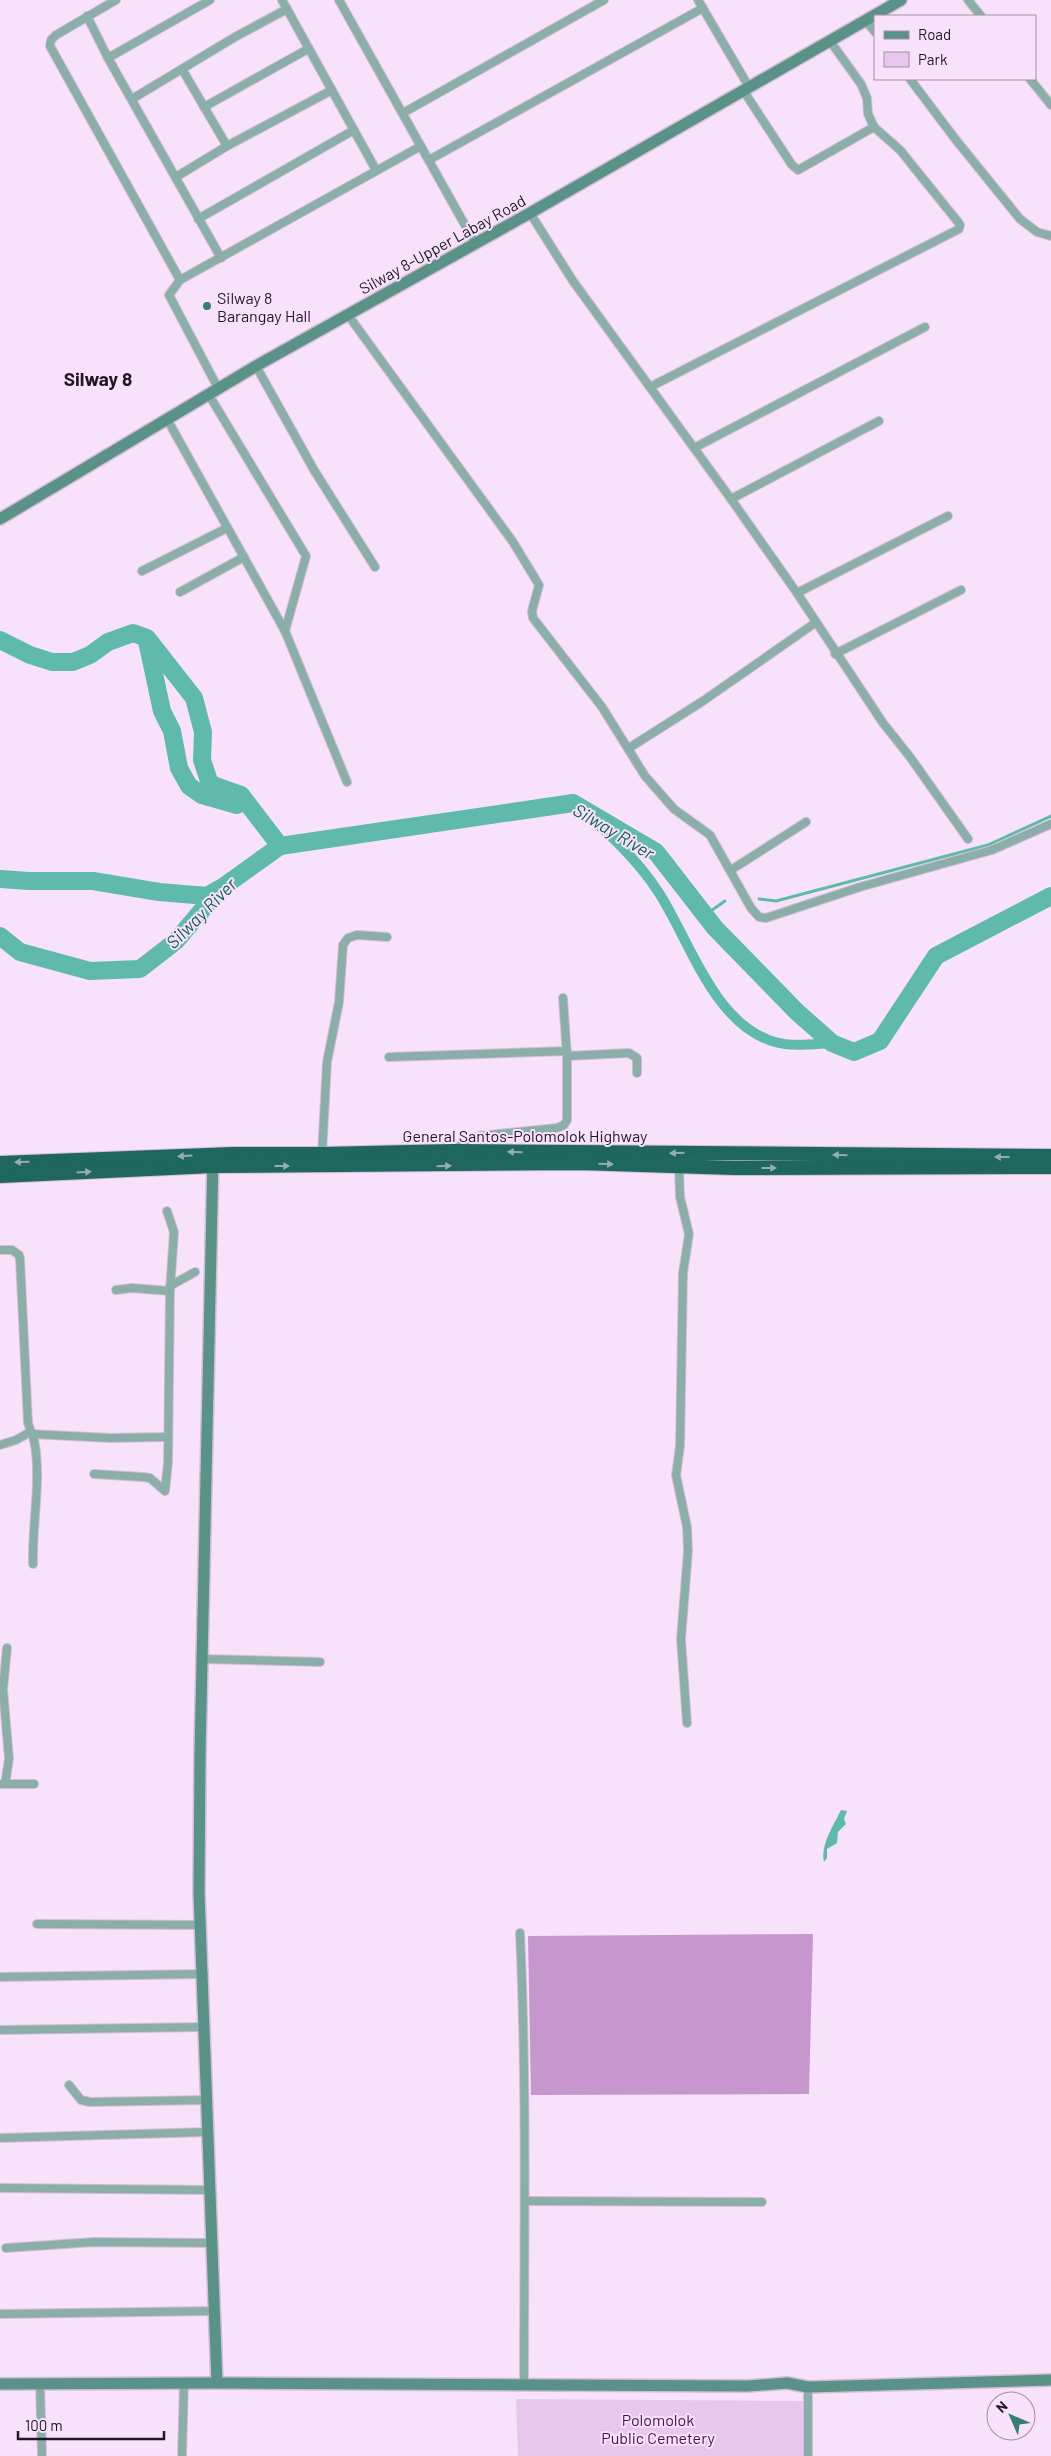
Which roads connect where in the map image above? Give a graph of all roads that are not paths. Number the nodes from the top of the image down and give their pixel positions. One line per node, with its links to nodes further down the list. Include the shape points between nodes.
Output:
1 (116, 0): 12 (street)
2 (210, 0): 17 (street)
3 (282, 0): 10 (street)
4 (339, 0): 26 (street)
5 (604, 0): 26 (street)
6 (698, 0): 9 (street)
7 (901, 0): 13 (street, Silway 8-Upper Labay Road)
8 (968, 0): 11 (street)
9 (703, 8): 21 (street); 31 (street)
10 (287, 9): 16 (street); 18 (street)
11 (980, 15)
12 (87, 16): 17 (street); 39 (street, via 53,37 50,46)
13 (865, 20): 14 (street); 15 (street, Silway 8-Upper Labay Road)
14 (874, 31)
15 (830, 41): 21 (street, Silway 8-Upper Labay Road); 27 (street, via 861,84)
16 (308, 50): 22 (street); 25 (street)
17 (108, 58): 23 (street)
18 (182, 69): 23 (street); 25 (street)
19 (911, 80): 36 (street, via 1020,219 1036,232)
20 (1031, 80): 24 (street)
21 (746, 89): 27 (street, via 798,170); 34 (street, Silway 8-Upper Labay Road)
22 (332, 90): 28 (street); 29 (street)
23 (132, 100): 33 (street)
24 (1051, 105)
25 (204, 107): 29 (street)
26 (403, 113): 30 (street)
27 (874, 127): 43 (street, via 900,150 958,222 959,229)
28 (354, 130): 32 (street); 35 (street)
29 (227, 146): 33 (street)
30 (422, 146): 31 (street); 32 (street)
31 (429, 160): 37 (street)
32 (376, 170): 38 (street)
33 (176, 177): 35 (street)
34 (530, 213): 37 (street, Silway 8-Upper Labay Road); 43 (street, via 573,281)
35 (198, 219): 38 (street)
36 (1051, 236)
37 (475, 243): 40 (street, Silway 8-Upper Labay Road)
38 (221, 258): 39 (street)
39 (180, 280): 44 (street, via 169,295)
40 (348, 314): 42 (street, Silway 8-Upper Labay Road); 61 (street, via 513,542 539,585 533,618 602,707)
41 (924, 327): 47 (street)
42 (256, 366): 44 (street, Silway 8-Upper Labay Road); 53 (street, via 314,470)
43 (650, 387): 47 (street)
44 (213, 392): 45 (street, Silway 8-Upper Labay Road); 59 (street, via 306,556)
45 (167, 418): 50 (street, Silway 8-Upper Labay Road); 51 (street)
46 (879, 421): 48 (street)
47 (694, 448): 48 (street)
48 (731, 499): 57 (street)
49 (948, 516): 57 (street)
50 (0, 519)
51 (227, 528): 52 (street); 54 (street)
52 (244, 557): 56 (street); 59 (street)
53 (375, 567)
54 (142, 571)
55 (962, 590): 60 (street)
56 (180, 592)
57 (796, 593): 58 (street)
58 (815, 623): 60 (street); 61 (street)
59 (285, 631): 62 (street)
60 (836, 654): 65 (street)
61 (629, 748): 66 (street, via 645,776 674,809 710,835)
62 (347, 782)
63 (806, 822): 66 (street)
64 (1051, 824): 66 (street, via 992,850 860,887 766,918 759,917 751,908)
65 (968, 839)
66 (731, 870)
67 (387, 937): 73 (street, via 357,935 348,938 344,945 339,1002 327,1062)
68 (563, 998): 69 (street)
69 (567, 1054): 70 (street); 71 (street, via 629,1053 637,1058); 72 (street, via 567,1120 564,1125 472,1138)
70 (389, 1057)
71 (638, 1073)
72 (454, 1151): 73 (highway, General Santos-Polomolok Highway); 74 (highway, General Santos-Polomolok Highway, one-way to 72)
73 (322, 1154): 75 (highway, General Santos-Polomolok Highway)
74 (1051, 1156)
75 (213, 1160): 76 (highway, General Santos-Polomolok Highway, one-way to 76); 77 (highway, one-way to 77); 79 (highway, one-way to 75); 91 (street)
76 (0, 1163)
77 (679, 1166): 78 (highway, one-way to 78); 93 (street, via 680,1197 689,1234 684,1268 680,1446 676,1475 687,1526 681,1639)
78 (1051, 1167)
79 (0, 1176)
80 (167, 1211): 83 (street, via 174,1232)
81 (0, 1250): 85 (street, via 16,1252 20,1260)
82 (195, 1272): 83 (street)
83 (170, 1288): 84 (street); 86 (street)
84 (116, 1290)
85 (30, 1433): 86 (street, via 110,1438); 87 (street); 89 (street, via 35,1443 37,1483)
86 (167, 1437): 88 (street, via 166,1495 150,1478)
87 (0, 1445)
88 (94, 1474)
89 (33, 1564)
90 (8, 1648): 94 (street, via 3,1689 9,1759)
91 (202, 1659): 92 (street); 97 (street)
92 (320, 1662)
93 (687, 1723)
94 (2, 1784): 95 (street)
95 (34, 1784)
96 (37, 1924): 97 (street)
97 (201, 1925): 99 (street)
98 (520, 1933): 109 (street)
99 (204, 1974): 100 (street); 101 (street)
100 (0, 1977)
101 (205, 2027): 102 (street); 104 (street)
102 (0, 2030)
103 (69, 2085): 104 (street, via 81,2100 90,2102)
104 (207, 2100): 105 (street)
105 (208, 2132): 106 (street); 108 (street)
106 (0, 2138)
107 (0, 2188): 108 (street)
108 (212, 2190): 111 (street)
109 (526, 2201): 110 (street); 120 (street)
110 (762, 2202)
111 (213, 2243): 112 (street, via 94,2242); 113 (street)
112 (6, 2248)
113 (214, 2311): 114 (street); 117 (street)
114 (0, 2314)
115 (1051, 2380): 121 (street)
116 (184, 2383): 117 (street); 119 (street); 123 (street)
117 (217, 2383): 120 (street)
118 (0, 2384): 119 (street)
119 (40, 2384): 122 (street)
120 (524, 2384): 121 (street, via 748,2386 786,2383)
121 (808, 2387): 124 (street)
122 (42, 2456)
123 (182, 2456)
124 (808, 2456)

